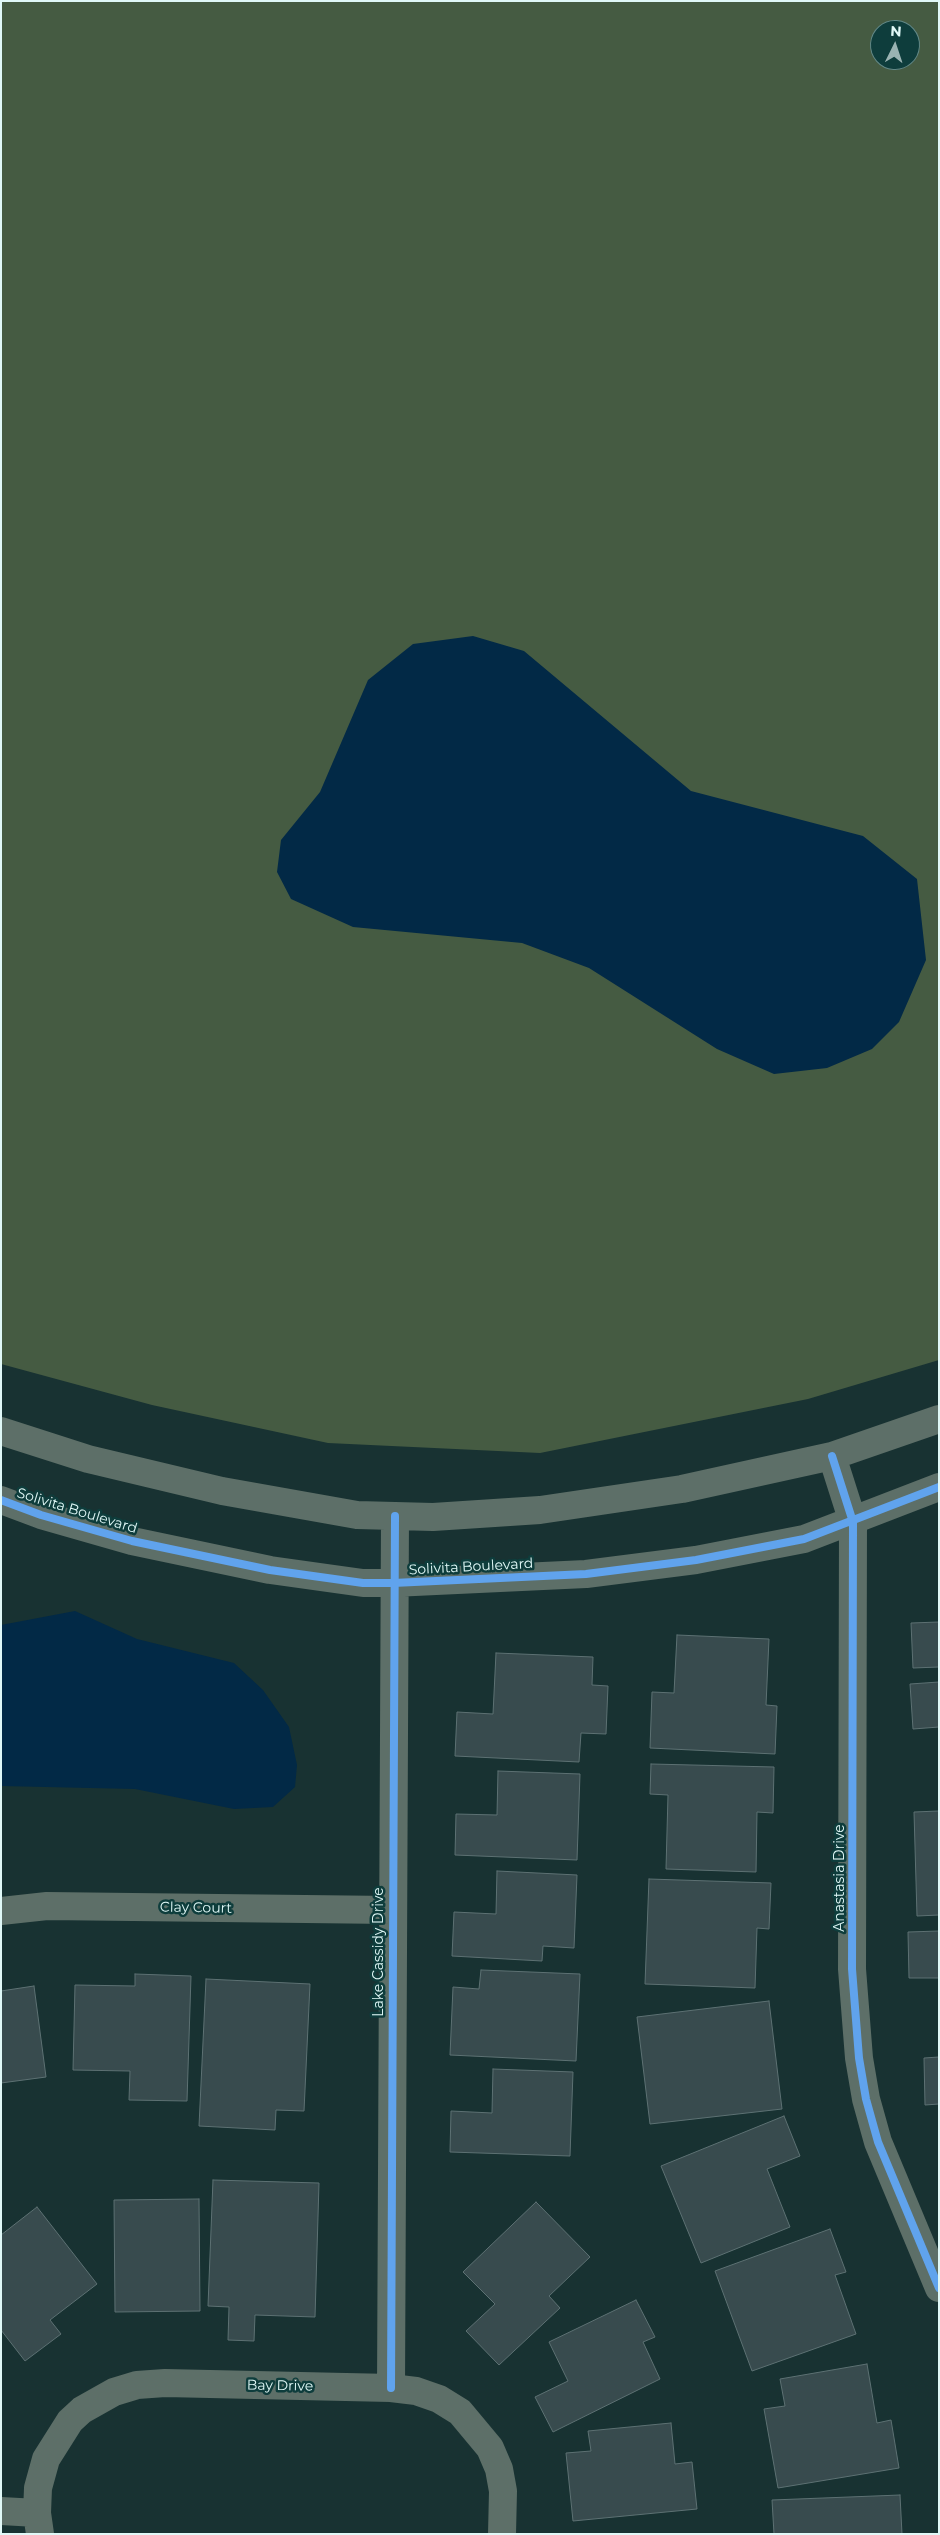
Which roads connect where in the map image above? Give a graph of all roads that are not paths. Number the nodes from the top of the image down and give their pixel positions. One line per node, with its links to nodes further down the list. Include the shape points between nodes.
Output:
1 (939, 1419): 3 (street)
2 (1, 1430): 6 (street, via 88,1459 222,1491 357,1515)
3 (832, 1456): 6 (street, via 682,1489 540,1510 433,1517); 7 (street, Anastasia Drive)
4 (939, 1487): 7 (street, Solivita Boulevard)
5 (1, 1500): 8 (street, Solivita Boulevard, via 132,1541 270,1570 363,1583)
6 (395, 1516): 8 (street, Lake Cassidy Drive)
7 (853, 1522): 8 (street, Solivita Boulevard, via 804,1539 696,1560 586,1574); 11 (street, Anastasia Drive, via 852,1968 858,2058 878,2142)
8 (393, 1583): 9 (street, Lake Cassidy Drive)
9 (391, 1910): 10 (street, Clay Court, via 47,1906); 12 (street, Lake Cassidy Drive)
10 (1, 1911)
11 (939, 2288)
12 (391, 2388): 14 (street, Bay Drive, via 165,2383 137,2385 114,2392 82,2410 57,2439 46,2459 40,2481); 15 (street, Bay Drive, via 416,2391 440,2399 460,2412 476,2429 490,2448 499,2469 504,2516)
13 (1, 2511): 14 (street, Bay Drive)
14 (39, 2524)
15 (502, 2534)

